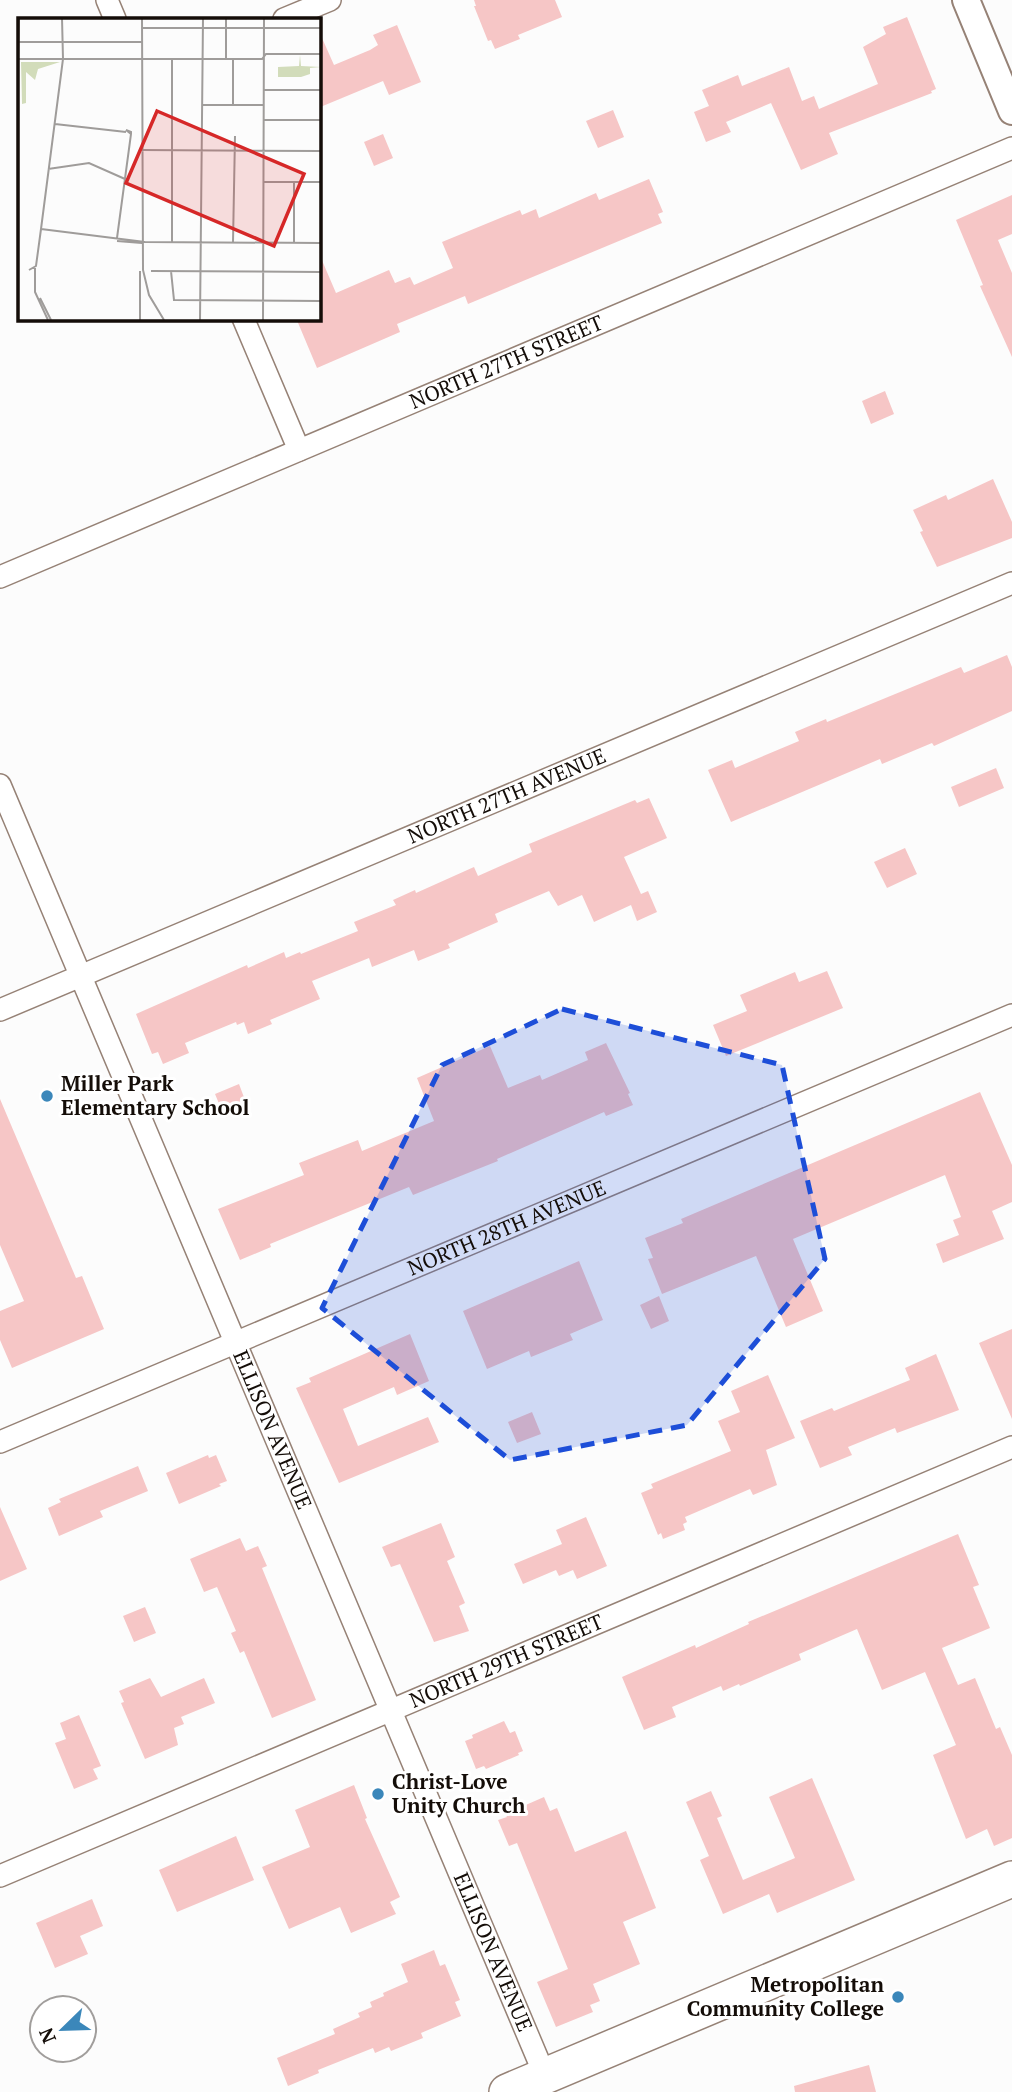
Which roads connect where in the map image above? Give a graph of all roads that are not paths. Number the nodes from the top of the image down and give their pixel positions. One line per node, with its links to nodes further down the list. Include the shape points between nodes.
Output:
1 (107, 0): 4 (street)
2 (330, 0): 5 (street)
3 (966, 0): 6 (street)
4 (115, 18)
5 (286, 18)
6 (1012, 111)
7 (1012, 148): 9 (street, NORTH 27TH STREET)
8 (244, 320): 9 (street)
9 (299, 450): 10 (street, NORTH 27TH STREET)
10 (0, 577)
11 (1012, 583): 13 (street, NORTH 27TH AVENUE)
12 (0, 785): 13 (street, ELLISON AVENUE)
13 (81, 976): 14 (street, NORTH 27TH AVENUE); 16 (street, ELLISON AVENUE)
14 (0, 1010)
15 (1012, 1015): 16 (street, NORTH 28TH AVENUE)
16 (236, 1343): 17 (street, NORTH 28TH AVENUE); 19 (street, ELLISON AVENUE)
17 (0, 1443)
18 (1012, 1447): 19 (street, NORTH 29TH STREET)
19 (391, 1710): 20 (street, NORTH 29TH STREET); 22 (street, ELLISON AVENUE)
20 (0, 1876)
21 (1012, 1879): 22 (highway)
22 (545, 2076): 23 (highway)
23 (507, 2092)

